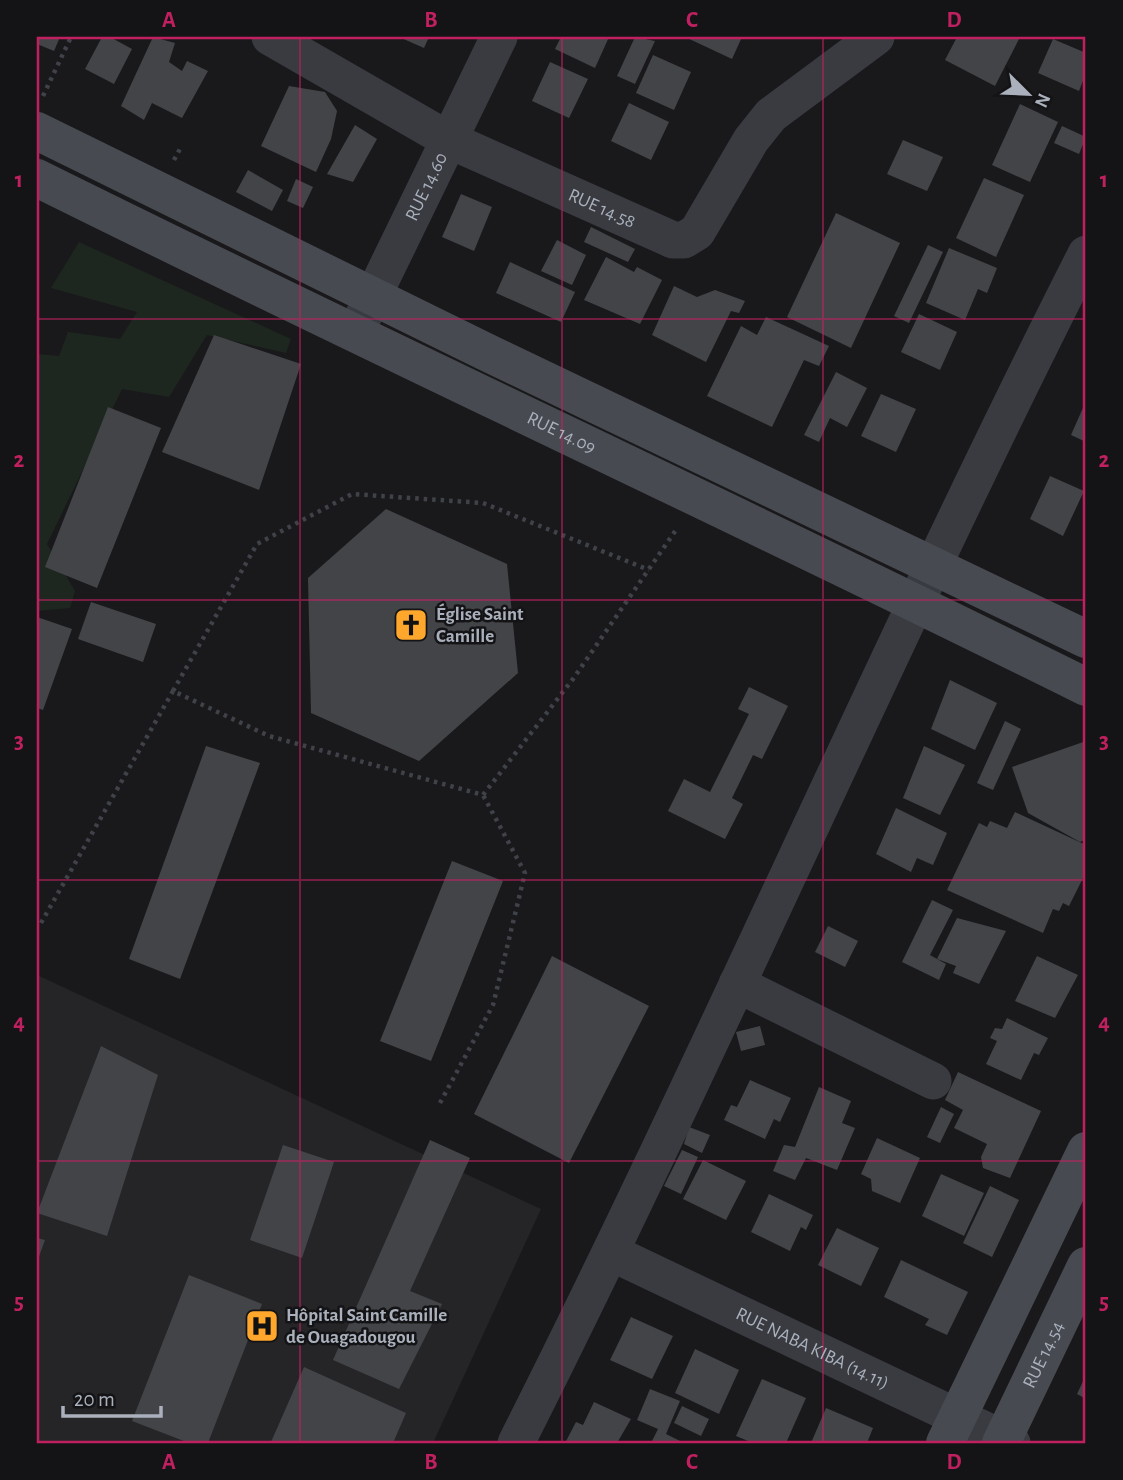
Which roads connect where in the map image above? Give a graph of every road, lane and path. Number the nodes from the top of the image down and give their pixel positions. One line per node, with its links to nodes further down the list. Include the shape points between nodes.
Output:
1 (71, 37): 5 (path)
2 (270, 37): 7 (street, RUE 14.58)
3 (499, 37): 7 (street, RUE 14.60)
4 (876, 37): 7 (street, RUE 14.58, via 771,115 751,140 703,224 684,240 673,240)
5 (37, 109)
6 (37, 131): 10 (street, RUE 14.09)
7 (449, 140): 10 (street, RUE 14.60)
8 (37, 178): 11 (street, RUE 14.09)
9 (1085, 261): 13 (street)
10 (372, 297): 11 (street, RUE 14.60); 13 (street, RUE 14.09)
11 (354, 335): 12 (street, RUE 14.09)
12 (699, 498): 14 (path); 15 (street, RUE 14.09)
13 (933, 566): 15 (street); 16 (street, RUE 14.09)
14 (649, 570): 18 (path, via 483,503 352,494 257,544); 19 (path, via 573,680)
15 (917, 602): 17 (street, RUE 14.09); 21 (street)
16 (1086, 639)
17 (1086, 687)
18 (173, 691): 19 (path, via 269,736); 20 (path)
19 (483, 795): 23 (path, via 525,873 493,1005)
20 (41, 923)
21 (737, 984): 22 (street); 25 (street)
22 (933, 1081)
23 (440, 1103)
24 (1086, 1151): 27 (street)
25 (612, 1253): 27 (street, RUE NABA KIBA (14.11)); 29 (street)
26 (1086, 1266): 28 (street, RUE 14.54)
27 (951, 1430): 28 (street, RUE NABA KIBA (14.11))
28 (1006, 1442)
29 (516, 1443)

